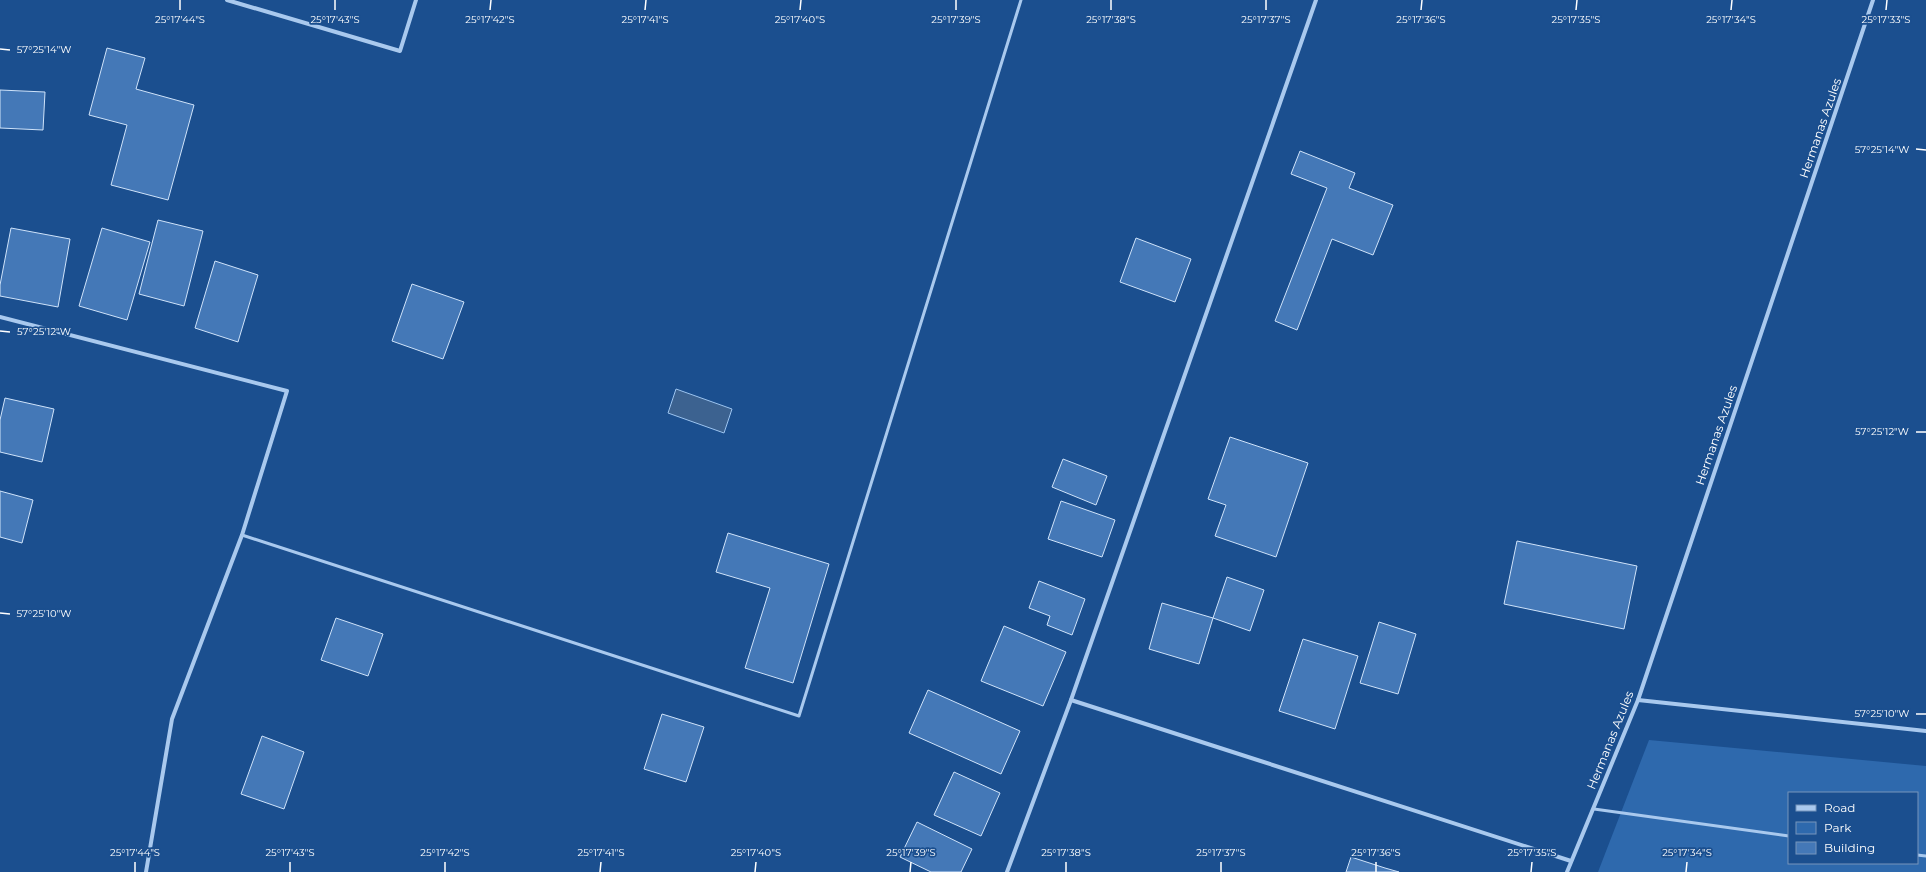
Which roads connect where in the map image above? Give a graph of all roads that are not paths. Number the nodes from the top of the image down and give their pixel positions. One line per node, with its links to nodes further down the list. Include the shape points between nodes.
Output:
1 (227, 0): 2 (street, via 400,51)
2 (416, 0)
3 (1021, 0): 7 (lane, via 799,716)
4 (1316, 0): 8 (street)
5 (1873, 0): 9 (street, Hermanas Azules)
6 (0, 317): 7 (street, via 287,391)
7 (242, 535): 14 (street, via 172,720)
8 (1071, 700): 13 (street); 15 (street)
9 (1638, 700): 10 (street); 11 (street, Hermanas Azules)
10 (1926, 731)
11 (1594, 809): 12 (lane); 13 (street, Hermanas Azules)
12 (1788, 836)
13 (1571, 861): 16 (street, Hermanas Azules)
14 (146, 872)
15 (1007, 872)
16 (1567, 872)

